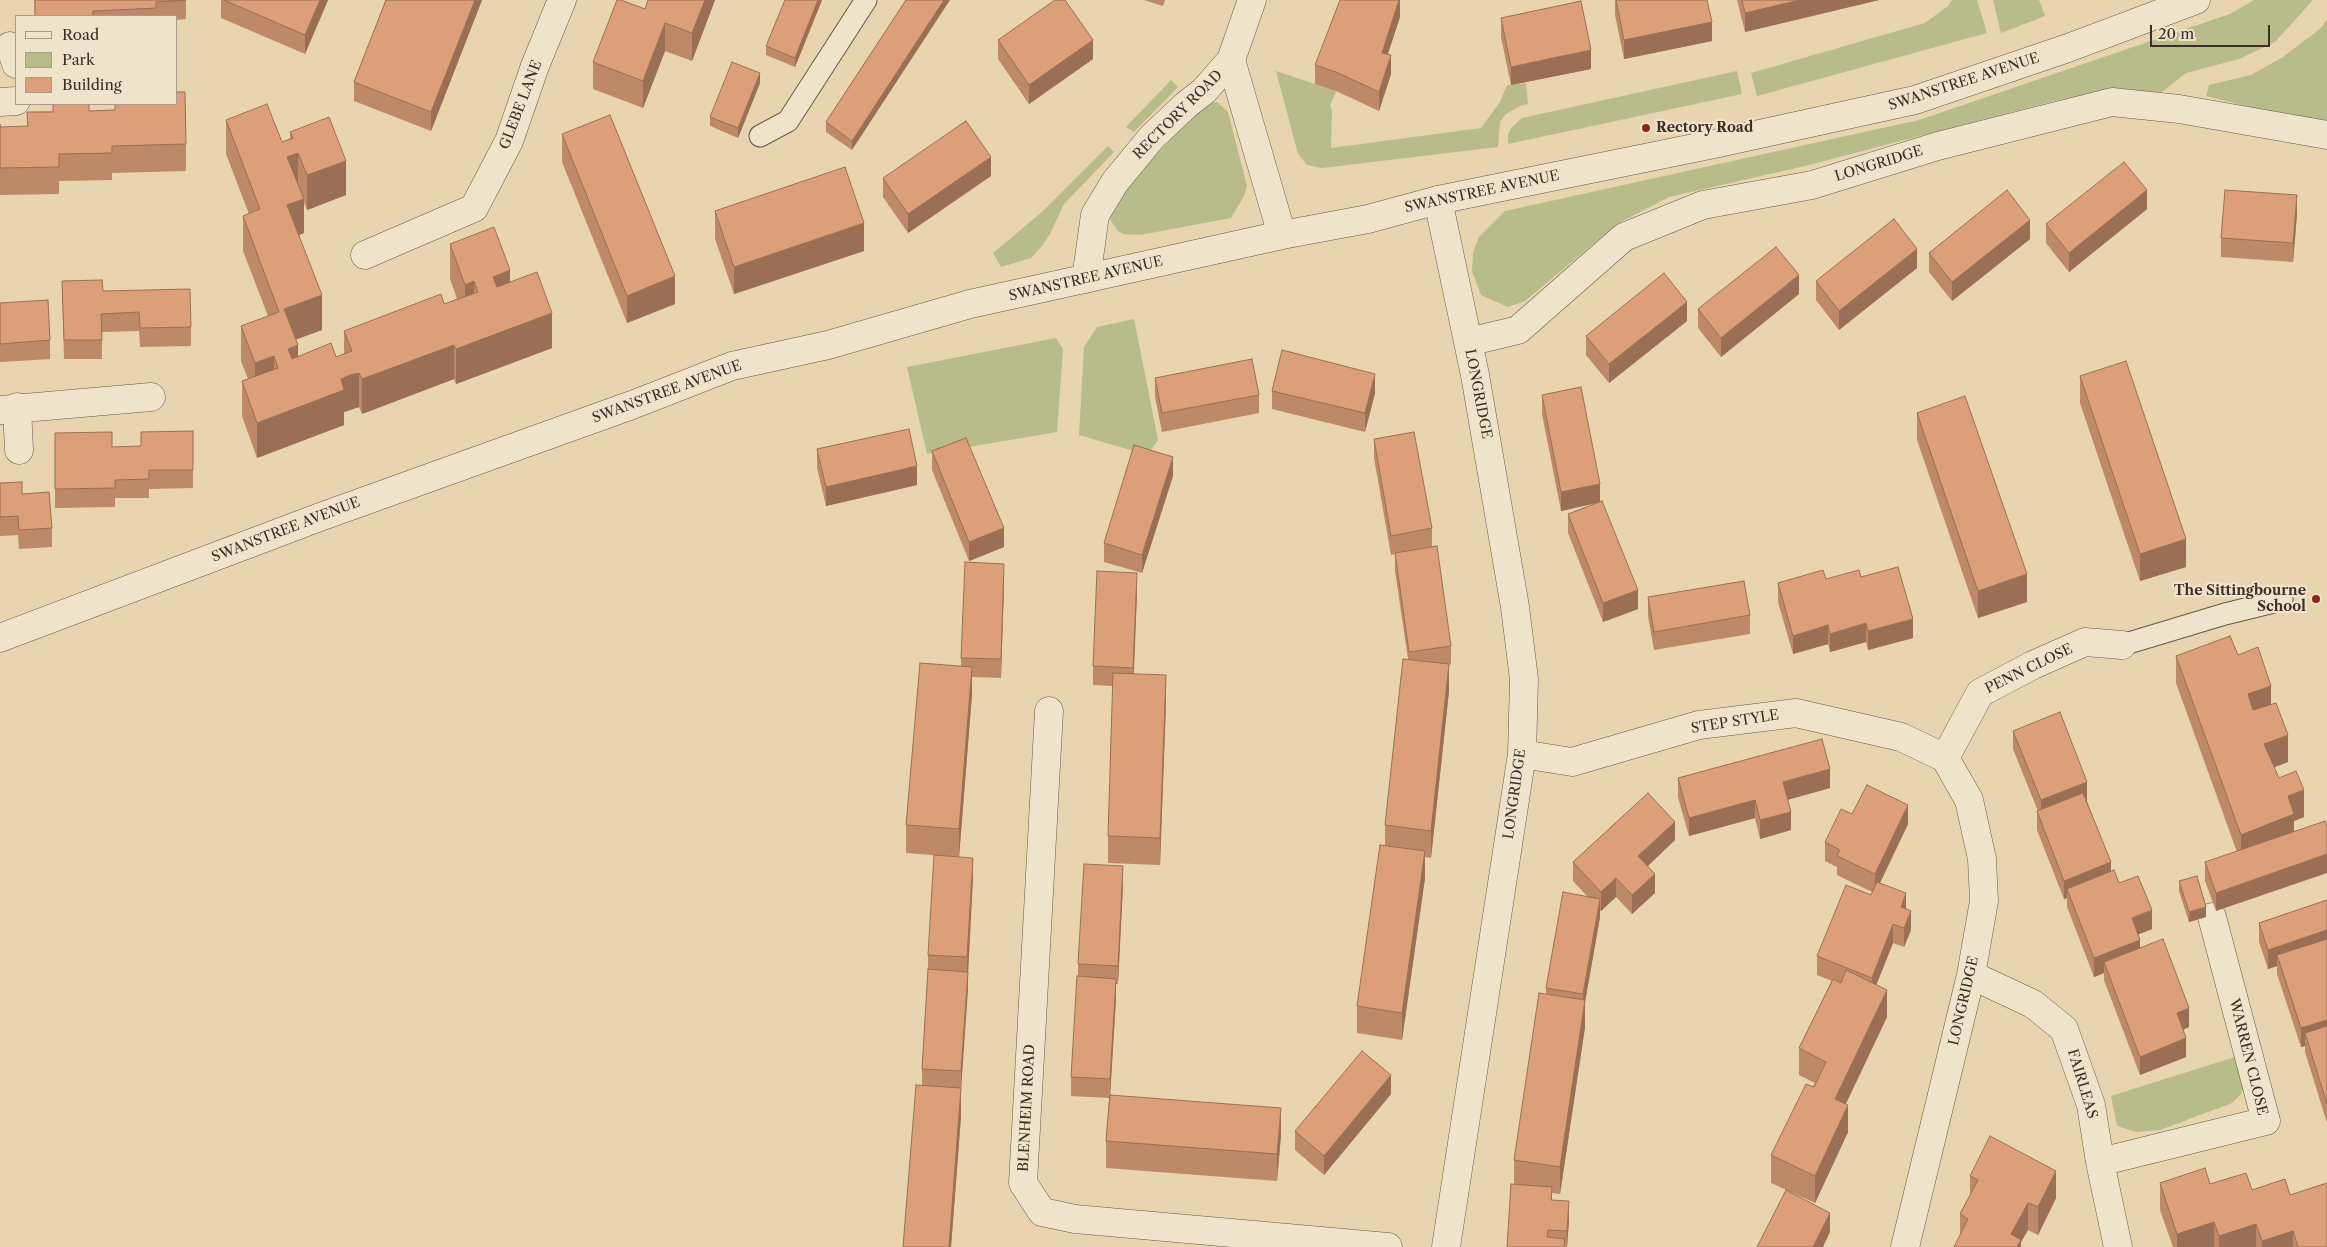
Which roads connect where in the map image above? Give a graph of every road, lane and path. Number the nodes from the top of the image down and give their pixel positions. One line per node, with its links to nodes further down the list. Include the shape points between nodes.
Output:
1 (562, 0): 12 (street, GLEBE LANE, via 509,141 474,208)
2 (866, 0): 9 (lane, via 788,121)
3 (1252, 0): 5 (street, RECTORY ROAD)
4 (2196, 0): 10 (street, SWANSTREE AVENUE, via 1915,100)
5 (1231, 60): 11 (street, RECTORY ROAD); 13 (street, RECTORY ROAD, via 1204,92 1152,137 1115,182 1095,215)
6 (15, 101): 7 (street)
7 (0, 102)
8 (2327, 135): 14 (street, LONGRIDGE, via 2179,109 2112,102 1938,146 1812,185 1703,205 1624,237 1518,330)
9 (760, 136)
10 (1438, 200): 11 (street, SWANSTREE AVENUE, via 1368,219); 14 (street, LONGRIDGE)
11 (1282, 235): 13 (street, SWANSTREE AVENUE)
12 (364, 256)
13 (1086, 279): 19 (street, SWANSTREE AVENUE, via 970,304 828,345 732,366)
14 (1468, 342): 22 (street, LONGRIDGE, via 1515,607 1524,679)
15 (151, 397): 16 (street)
16 (8, 409): 17 (street)
17 (19, 450)
18 (2282, 600): 20 (lane)
19 (0, 638)
20 (2122, 645): 23 (street, PENN CLOSE, via 2085,642 1980,693)
21 (1049, 711): 27 (street, BLENHEIM ROAD, via 1023,1182 1042,1212 1075,1219)
22 (1522, 754): 23 (street, STEP STYLE, via 1572,762 1699,725 1796,713 1901,737); 28 (street, LONGRIDGE)
23 (1944, 758): 25 (street, LONGRIDGE, via 1969,800 1982,859 1984,901)
24 (2212, 917): 26 (street, WARREN CLOSE, via 2266,1121)
25 (1970, 975): 26 (street, FAIRLEAS, via 2033,1004 2064,1029 2091,1105); 29 (street, LONGRIDGE)
26 (2100, 1162): 30 (street, FAIRLEAS)
27 (1388, 1247)
28 (1446, 1247)
29 (1906, 1247)
30 (2118, 1247)

